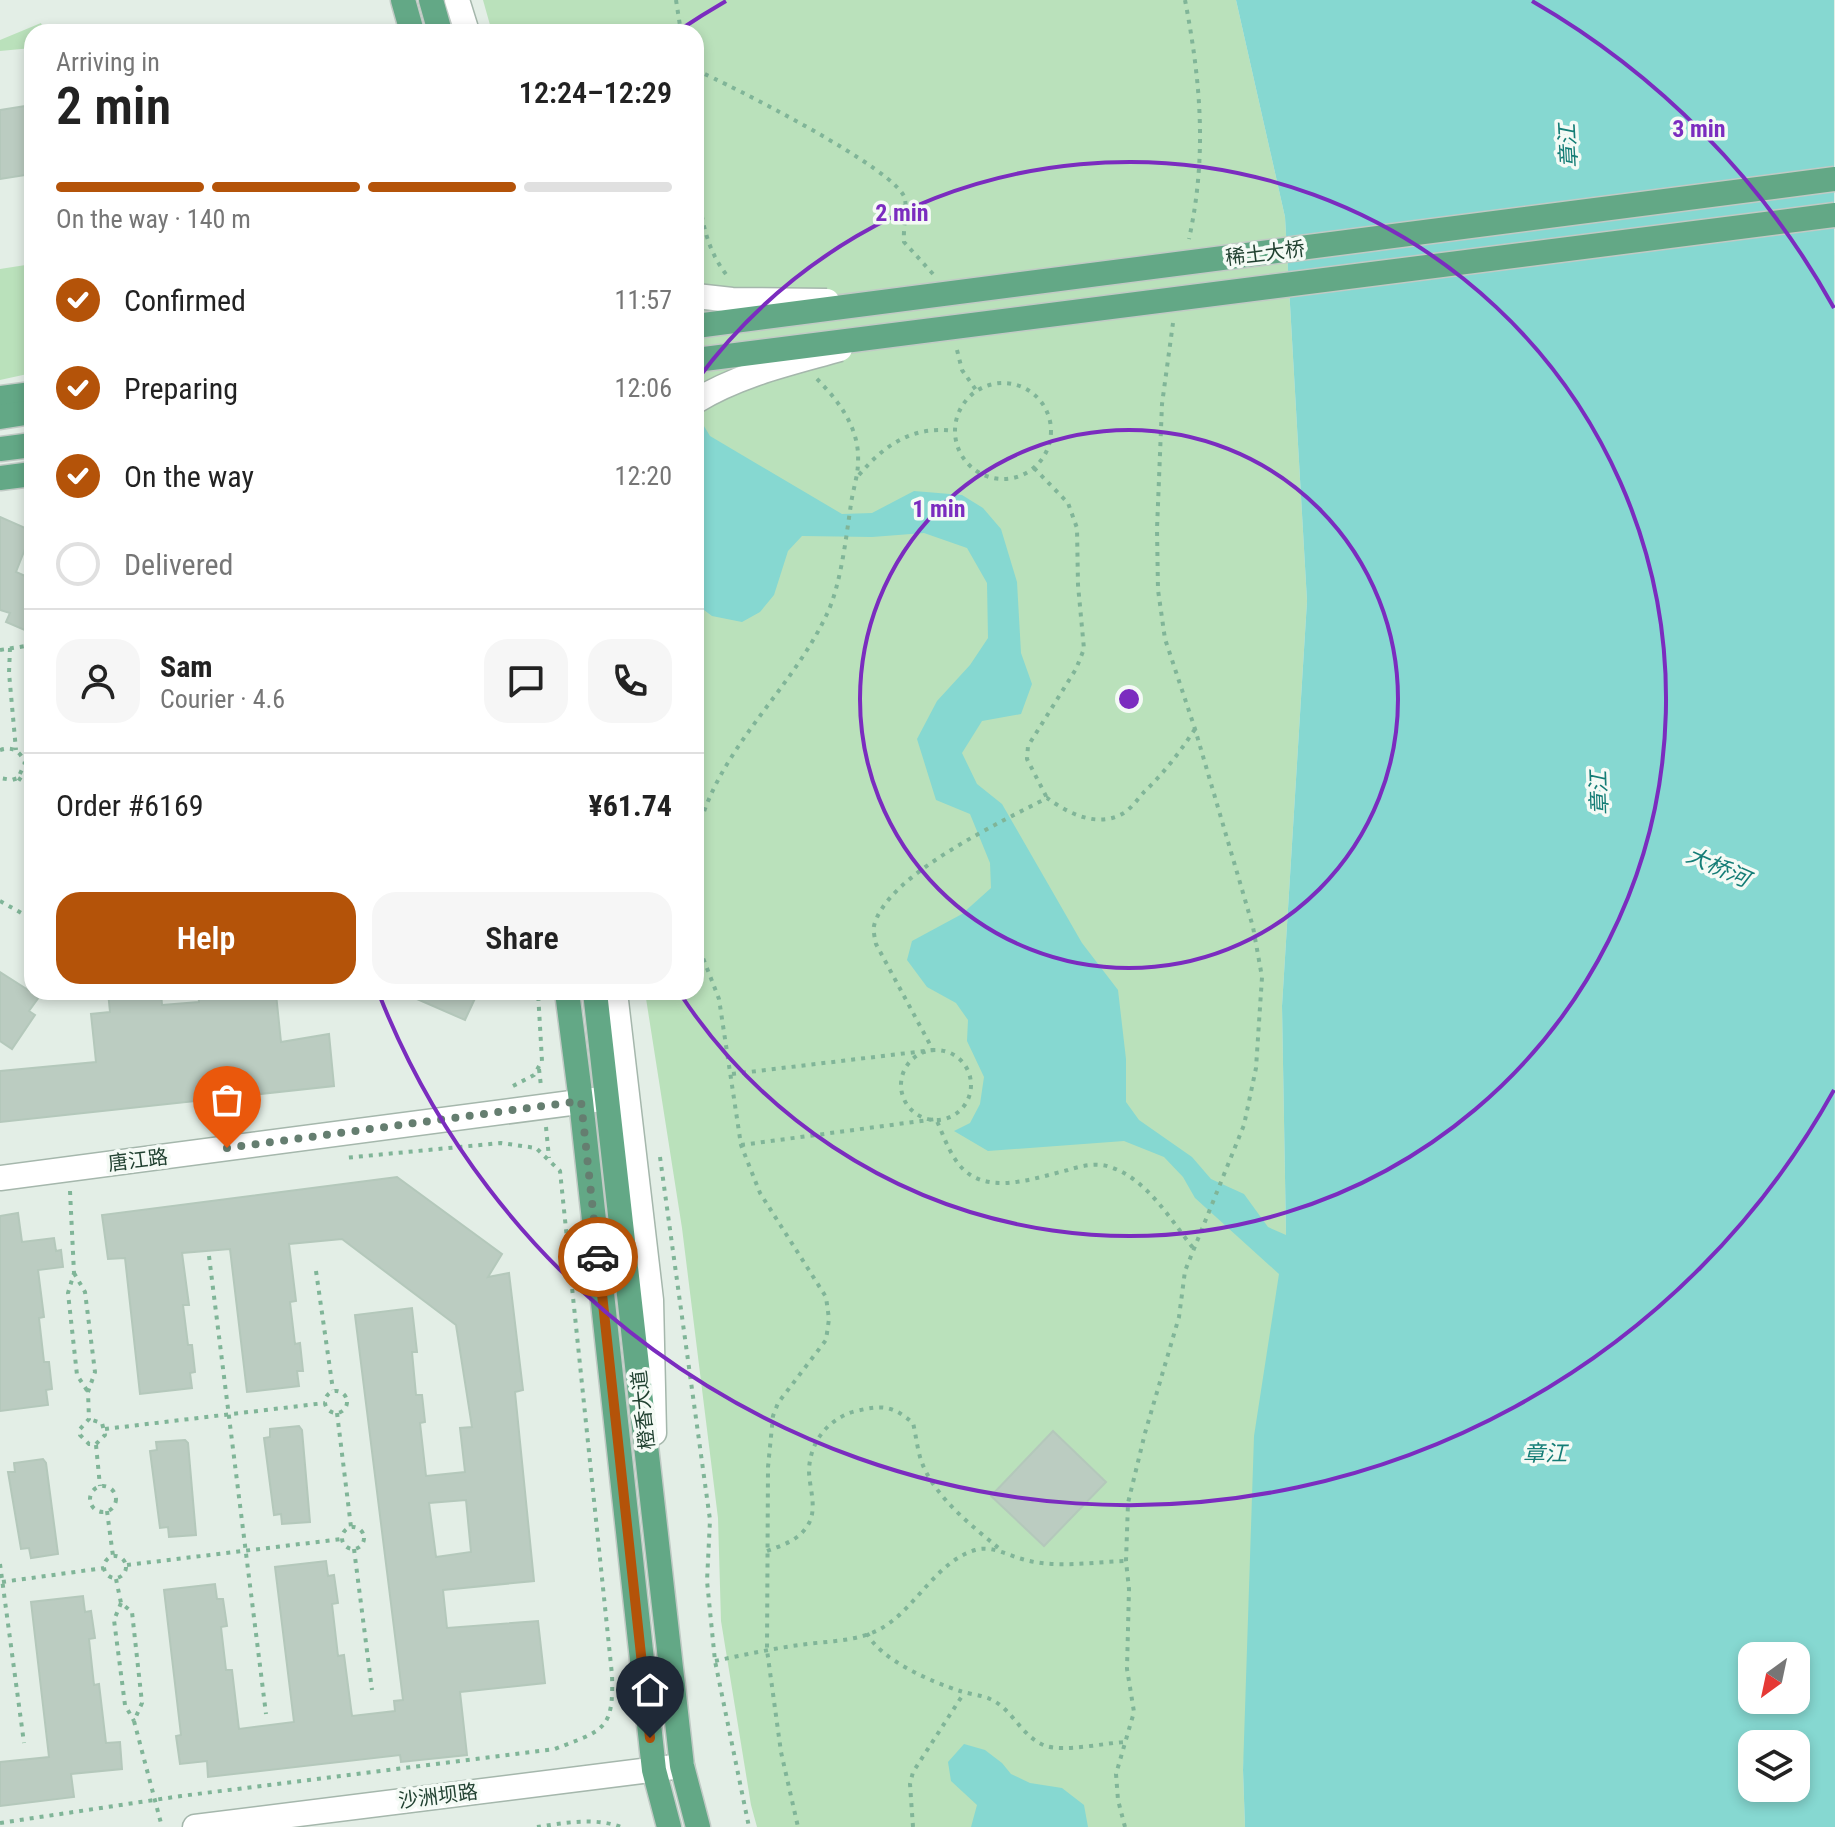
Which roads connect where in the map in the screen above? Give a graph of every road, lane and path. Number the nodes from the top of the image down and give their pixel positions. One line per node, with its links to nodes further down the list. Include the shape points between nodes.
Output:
1 (403, 0): 6 (main road)
2 (431, 0): 7 (main road)
3 (457, 0): 8 (street)
4 (676, 0): 9 (path)
5 (1185, 0): 13 (path, via 1202,134)
6 (410, 24)
7 (438, 24)
8 (464, 24)
9 (680, 24)
10 (704, 74): 14 (path, via 822,136 893,183 905,197 904,242)
11 (1835, 179): 16 (main road, 稀土大桥, bridge)
12 (1835, 215): 19 (main road, 稀土大桥, bridge)
13 (1189, 240)
14 (939, 280)
15 (704, 297): 16 (street, bridge)
16 (881, 302): 18 (main road, 稀土大桥, bridge)
17 (1175, 314): 39 (path, via 1162,404 1158,590 1165,639)
18 (704, 325)
19 (883, 336): 21 (main road, 稀土大桥, bridge); 24 (street, bridge, via 768,369)
20 (956, 347): 22 (path, via 962,370)
21 (704, 359)
22 (976, 390): 28 (path, via 960,408); 31 (path, via 1000,382 1038,397 1052,435 1049,449)
23 (24, 395): 25 (main road)
24 (704, 396)
25 (0, 398)
26 (24, 413): 27 (main road)
27 (0, 417)
28 (954, 431): 31 (path, via 961,454 977,472 1000,479); 33 (path, via 918,431 882,452)
29 (24, 446): 30 (main road)
30 (0, 449)
31 (1034, 468): 47 (path, via 1068,503 1077,528 1083,615 1084,649 1076,669 1028,746 1027,759)
32 (24, 475): 34 (main road)
33 (857, 477)
34 (0, 478)
35 (852, 498): 48 (path, via 828,613 722,771)
36 (24, 646): 37 (path)
37 (10, 648): 38 (path); 41 (path)
38 (0, 650)
39 (1195, 729): 47 (path, via 1124,814 1105,820 1085,818); 67 (path, via 1253,927 1262,977 1256,1068 1244,1125)
40 (0, 750): 41 (path)
41 (16, 750): 42 (path)
42 (24, 760)
43 (24, 765): 45 (path)
44 (0, 778): 45 (path)
45 (18, 778): 46 (path)
46 (24, 782)
47 (1047, 798): 56 (path, via 950,852 895,890 874,927 876,944)
48 (704, 819)
49 (0, 901): 50 (path)
50 (24, 914)
51 (704, 961): 57 (path, via 719,999)
52 (538, 1000): 58 (path, via 542,1061 534,1075)
53 (568, 1000): 60 (main road, 橙香大道)
54 (596, 1000): 59 (main road, 橙香大道)
55 (616, 1000): 82 (street, via 651,1300)
56 (933, 1050): 57 (path); 61 (path, via 913,1058 901,1086 908,1106); 61 (path, via 955,1055 972,1083 957,1113)
57 (732, 1074): 63 (path)
58 (509, 1088)
59 (609, 1098): 60 (street, 唐江路); 82 (main road, 橙香大道)
60 (581, 1101): 65 (street, 唐江路); 106 (main road, 橙香大道)
61 (936, 1119): 63 (path); 67 (path, via 956,1161 992,1185 1085,1165 1125,1173)
62 (658, 1145): 98 (path, via 710,1520 707,1581)
63 (741, 1145): 86 (path, via 760,1193 826,1297 829,1319 826,1340 773,1416)
64 (336, 1159): 107 (path, via 501,1143 536,1148 560,1171 613,1707 603,1727 555,1749)
65 (69, 1168): 66 (street, 唐江路); 70 (path)
66 (0, 1178)
67 (1193, 1248): 89 (path, via 1128,1503)
68 (209, 1256): 75 (path)
69 (316, 1271): 71 (path)
70 (74, 1273): 72 (path, via 68,1293 77,1375); 72 (path, via 85,1292 95,1372)
71 (333, 1390): 73 (path); 74 (path, via 347,1400)
72 (88, 1392): 76 (path)
73 (325, 1403): 74 (path); 75 (path)
74 (337, 1413): 81 (path)
75 (228, 1415): 77 (path); 85 (path)
76 (89, 1419): 77 (path); 78 (path, via 80,1435)
77 (105, 1429): 78 (path)
78 (96, 1444): 79 (path)
79 (100, 1486): 80 (path, via 116,1495); 80 (path, via 90,1501 99,1511)
80 (107, 1511): 88 (path)
81 (351, 1527): 83 (path); 84 (path, via 365,1536)
82 (656, 1531): 105 (main road, 橙香大道)
83 (342, 1539): 84 (path); 85 (path)
84 (354, 1549): 99 (path)
85 (245, 1551): 91 (path); 101 (path)
86 (767, 1551): 87 (path, via 795,1540 812,1516 812,1450 831,1422 888,1407 913,1423 929,1479); 97 (path)
87 (1002, 1551): 89 (path, via 1052,1565); 96 (path, via 978,1549 958,1557 906,1610)
88 (113, 1556): 91 (path); 92 (path)
89 (1126, 1561): 103 (path, via 1127,1669 1134,1712)
90 (0, 1564): 94 (path)
91 (127, 1565): 93 (path)
92 (104, 1568): 93 (path); 94 (path)
93 (116, 1579): 95 (path)
94 (1, 1582): 104 (path)
95 (121, 1603): 102 (path, via 114,1620 125,1705); 102 (path, via 132,1612 142,1703)
96 (867, 1633): 97 (path); 100 (path, via 879,1651 895,1661)
97 (767, 1650): 98 (path); 116 (path)
98 (715, 1661): 115 (path)
99 (372, 1690)
100 (964, 1692): 103 (path, via 990,1699 1028,1736 1049,1748); 117 (path, via 913,1772)
101 (266, 1714)
102 (134, 1721): 107 (path)
103 (1125, 1742): 118 (path, via 1116,1774)
104 (24, 1743)
105 (682, 1766): 106 (street, 沙洲坝路); 114 (main road, 橙香大道)
106 (654, 1770): 110 (street, 沙洲坝路); 113 (main road, 橙香大道)
107 (155, 1799): 108 (path); 109 (path)
108 (0, 1823)
109 (162, 1827)
110 (195, 1827)
111 (537, 1827): 112 (path, via 578,1821)
112 (621, 1827)
113 (669, 1827)
114 (698, 1827)
115 (749, 1827)
116 (798, 1827)
117 (913, 1827)
118 (1125, 1827)

